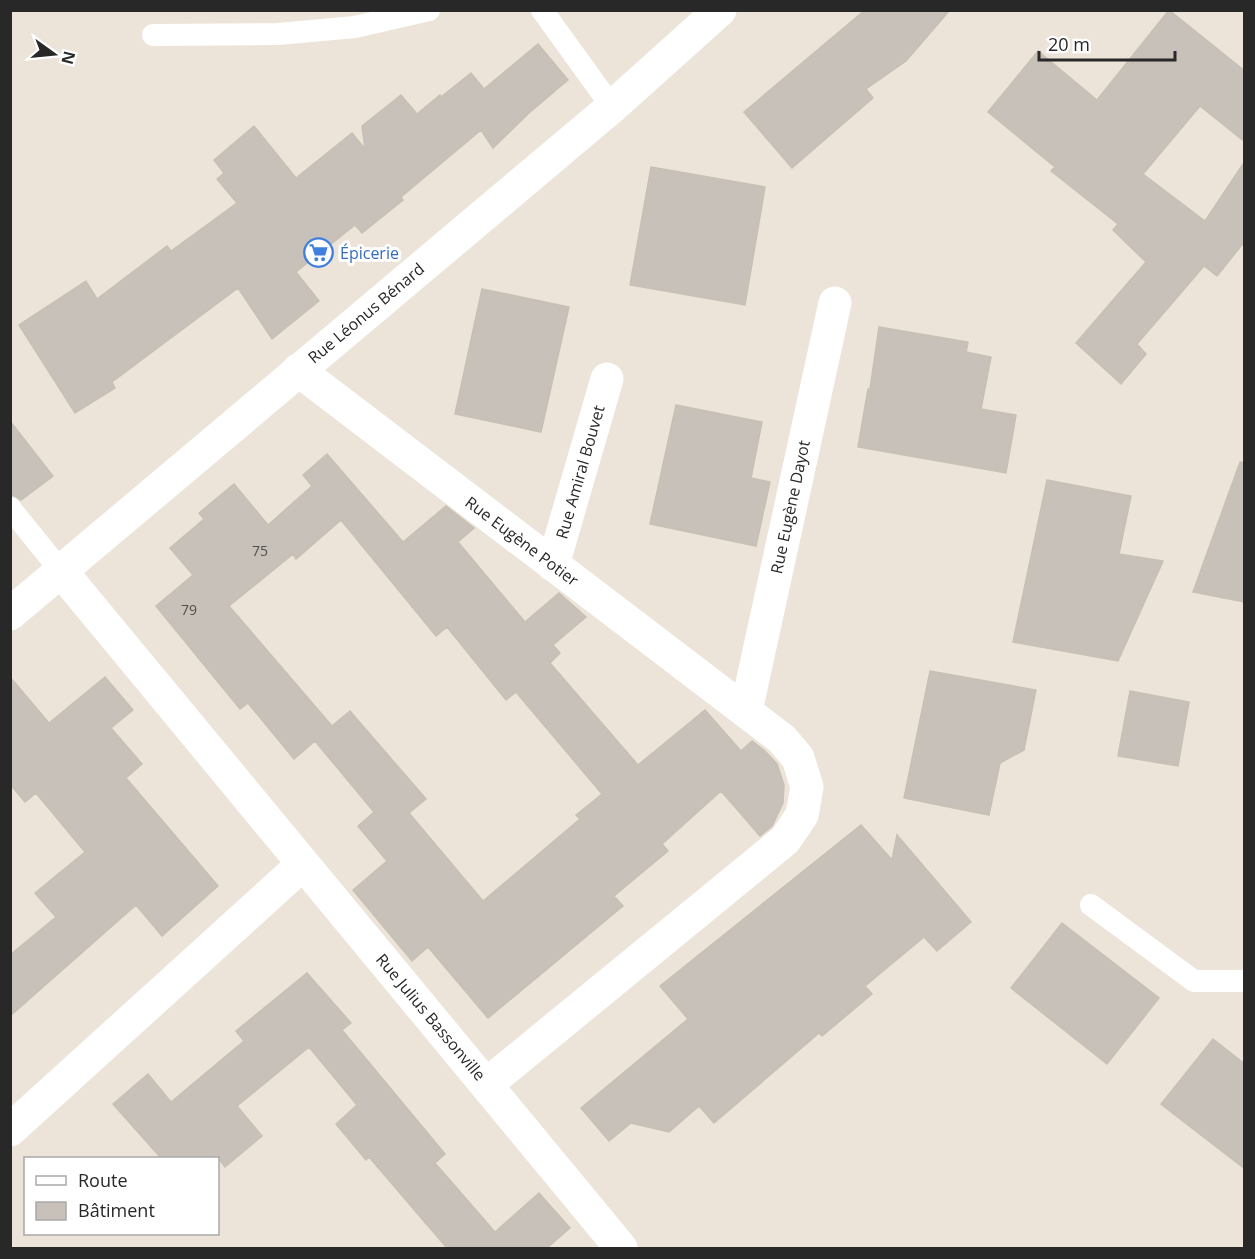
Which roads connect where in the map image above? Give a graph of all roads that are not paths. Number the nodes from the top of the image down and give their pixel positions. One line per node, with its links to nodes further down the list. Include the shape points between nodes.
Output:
1 (429, 10): 4 (lane, via 355,27 278,34)
2 (542, 10): 5 (lane)
3 (720, 10): 5 (street, Rue Léonus Bénard)
4 (153, 35)
5 (612, 107): 7 (street, Rue Léonus Bénard)
6 (835, 303): 13 (street, Rue Eugène Dayot)
7 (298, 370): 10 (street, Rue Eugène Potier); 11 (street, Rue Léonus Bénard)
8 (607, 379): 10 (street, Rue Amiral Bouvet)
9 (10, 508): 11 (lane)
10 (553, 565): 13 (street, Rue Eugène Potier)
11 (61, 571): 12 (street, Rue Léonus Bénard); 14 (street, Rue Julius Bassonville)
12 (10, 614)
13 (746, 711): 17 (street, Rue Julius Bassonville, via 782,739 798,758 807,787 802,815 785,840)
14 (303, 864): 17 (street, Rue Julius Bassonville); 18 (street)
15 (1091, 905): 16 (lane, via 1194,981)
16 (1245, 981)
17 (486, 1085): 19 (street)
18 (10, 1130)
19 (621, 1248)

